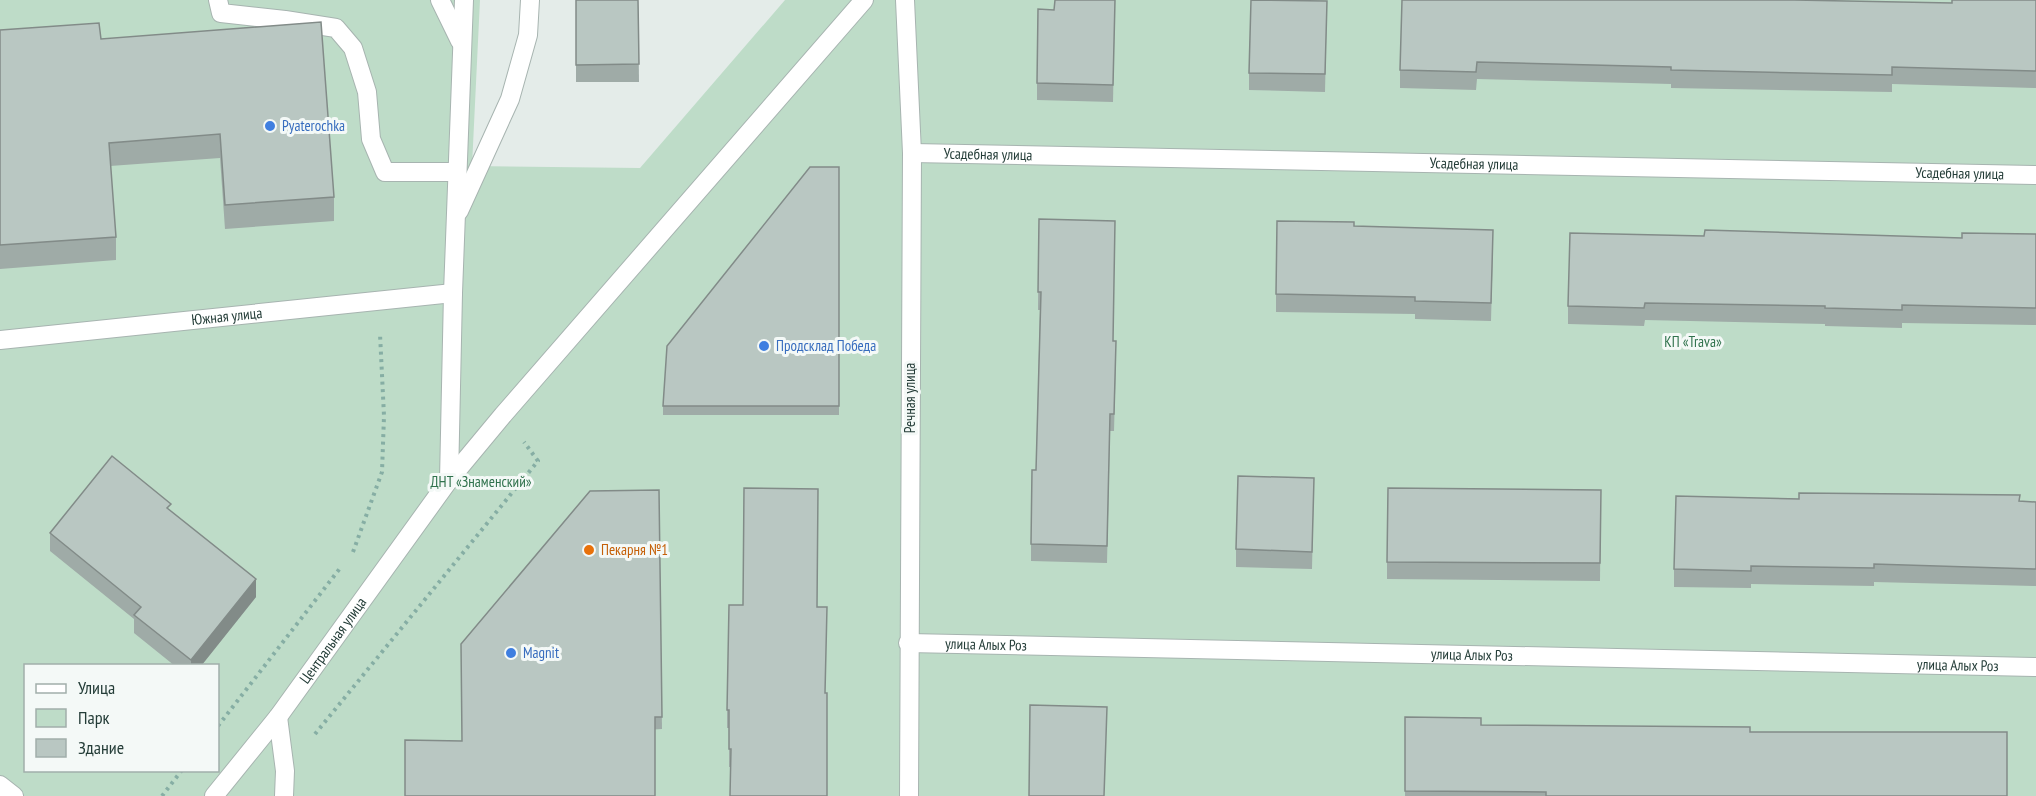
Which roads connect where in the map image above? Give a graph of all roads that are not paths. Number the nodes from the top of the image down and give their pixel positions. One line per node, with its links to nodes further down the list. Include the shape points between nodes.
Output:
1 (218, 0): 9 (street, via 220,13 336,28 353,48 367,92 371,139 385,172)
2 (440, 0): 7 (street)
3 (464, 0): 7 (street)
4 (530, 0): 11 (street, via 528,35 510,99)
5 (864, 0): 14 (street, Центральная улица)
6 (905, 0): 8 (street, Речная улица)
7 (462, 46): 9 (street)
8 (912, 153): 10 (street, Усадебная улица); 15 (street, Речная улица)
9 (457, 172): 11 (street)
10 (2036, 175)
11 (456, 218): 12 (street)
12 (453, 293): 13 (street, Южная улица); 14 (street)
13 (0, 340)
14 (449, 480): 17 (street, Центральная улица)
15 (908, 643): 16 (street, улица Алых Роз); 22 (street, Речная улица)
16 (2036, 667)
17 (278, 717): 20 (street, Центральная улица); 21 (street)
18 (0, 785): 19 (street)
19 (14, 796)
20 (214, 796)
21 (284, 796)
22 (909, 796)

